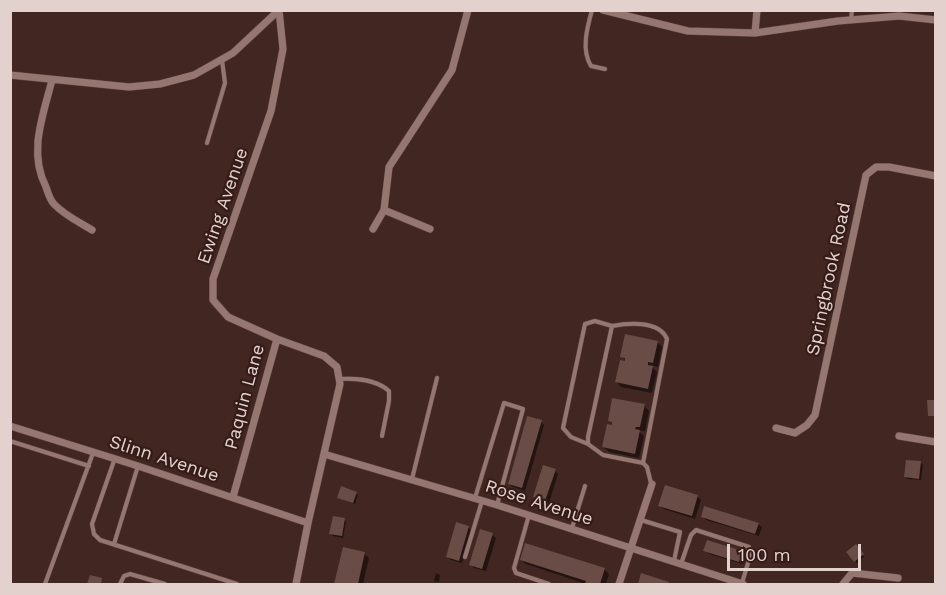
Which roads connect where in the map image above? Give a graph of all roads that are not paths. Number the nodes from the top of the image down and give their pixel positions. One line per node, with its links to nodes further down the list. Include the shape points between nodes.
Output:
1 (279, 10): 10 (street); 21 (street, Ewing Avenue, via 283,49 271,111 213,279 213,300 228,317)
2 (468, 10): 16 (street, via 452,70 389,167)
3 (591, 10): 11 (lane, via 586,33 587,60 591,66)
4 (603, 10): 9 (street, via 688,31)
5 (757, 10): 9 (street)
6 (852, 10): 8 (lane)
7 (936, 20): 8 (street, via 900,16)
8 (851, 21): 9 (street)
9 (755, 33)
10 (222, 59): 13 (street, via 194,75 160,84 129,87); 14 (lane, via 225,83)
11 (604, 69)
12 (10, 75): 13 (street)
13 (52, 80): 19 (street, via 38,133 36,154 42,180 53,203)
14 (207, 144)
15 (936, 176): 25 (street, Springbrook Road, via 889,167 876,167 866,175 815,415 795,433)
16 (384, 210): 17 (street); 18 (street)
17 (373, 229)
18 (430, 229)
19 (92, 230)
20 (612, 326): 30 (lane); 30 (lane, via 595,321 585,324 563,428 571,437); 34 (lane, via 630,323 655,328 666,339)
21 (277, 339): 23 (street, Ewing Avenue, via 324,356 337,367); 40 (street, Paquin Lane)
22 (437, 378): 37 (lane)
23 (340, 379): 26 (lane, via 359,379 387,388 389,401); 32 (street)
24 (10, 426): 31 (street, Slinn Avenue)
25 (776, 428)
26 (382, 436)
27 (899, 436): 29 (street)
28 (10, 441): 35 (lane)
29 (936, 442)
30 (588, 444): 34 (lane, via 603,455)
31 (94, 452): 33 (street, Slinn Avenue); 35 (lane)
32 (324, 454): 37 (street, Rose Avenue); 45 (street)
33 (115, 458): 36 (street, Slinn Avenue); 47 (lane, via 92,525 100,540)
34 (643, 463): 38 (lane)
35 (89, 466): 53 (lane)
36 (138, 466): 40 (street, Slinn Avenue); 47 (lane)
37 (412, 480): 41 (street, Rose Avenue)
38 (652, 484): 44 (street)
39 (585, 486): 46 (lane)
40 (233, 497): 45 (street, Slinn Avenue)
41 (478, 499): 42 (street, Rose Avenue); 42 (lane, via 504,404 523,410); 49 (lane)
42 (497, 505): 43 (street, Rose Avenue)
43 (529, 515): 46 (street, Rose Avenue); 58 (lane, via 514,568 516,573)
44 (640, 520): 48 (street); 50 (lane, via 680,532)
45 (308, 523): 57 (street)
46 (571, 529): 48 (street, Rose Avenue)
47 (114, 544): 56 (lane)
48 (631, 549): 50 (street, Rose Avenue); 59 (street)
49 (465, 557)
50 (678, 563): 52 (street, Rose Avenue); 52 (lane, via 696,530 728,540 749,547 751,553)
51 (898, 578): 60 (street, via 852,573)
52 (742, 584)
53 (45, 585)
54 (120, 585): 55 (lane, via 124,576 130,574)
55 (165, 585)
56 (237, 585)
57 (296, 585)
58 (549, 585)
59 (619, 585)
60 (843, 585)

